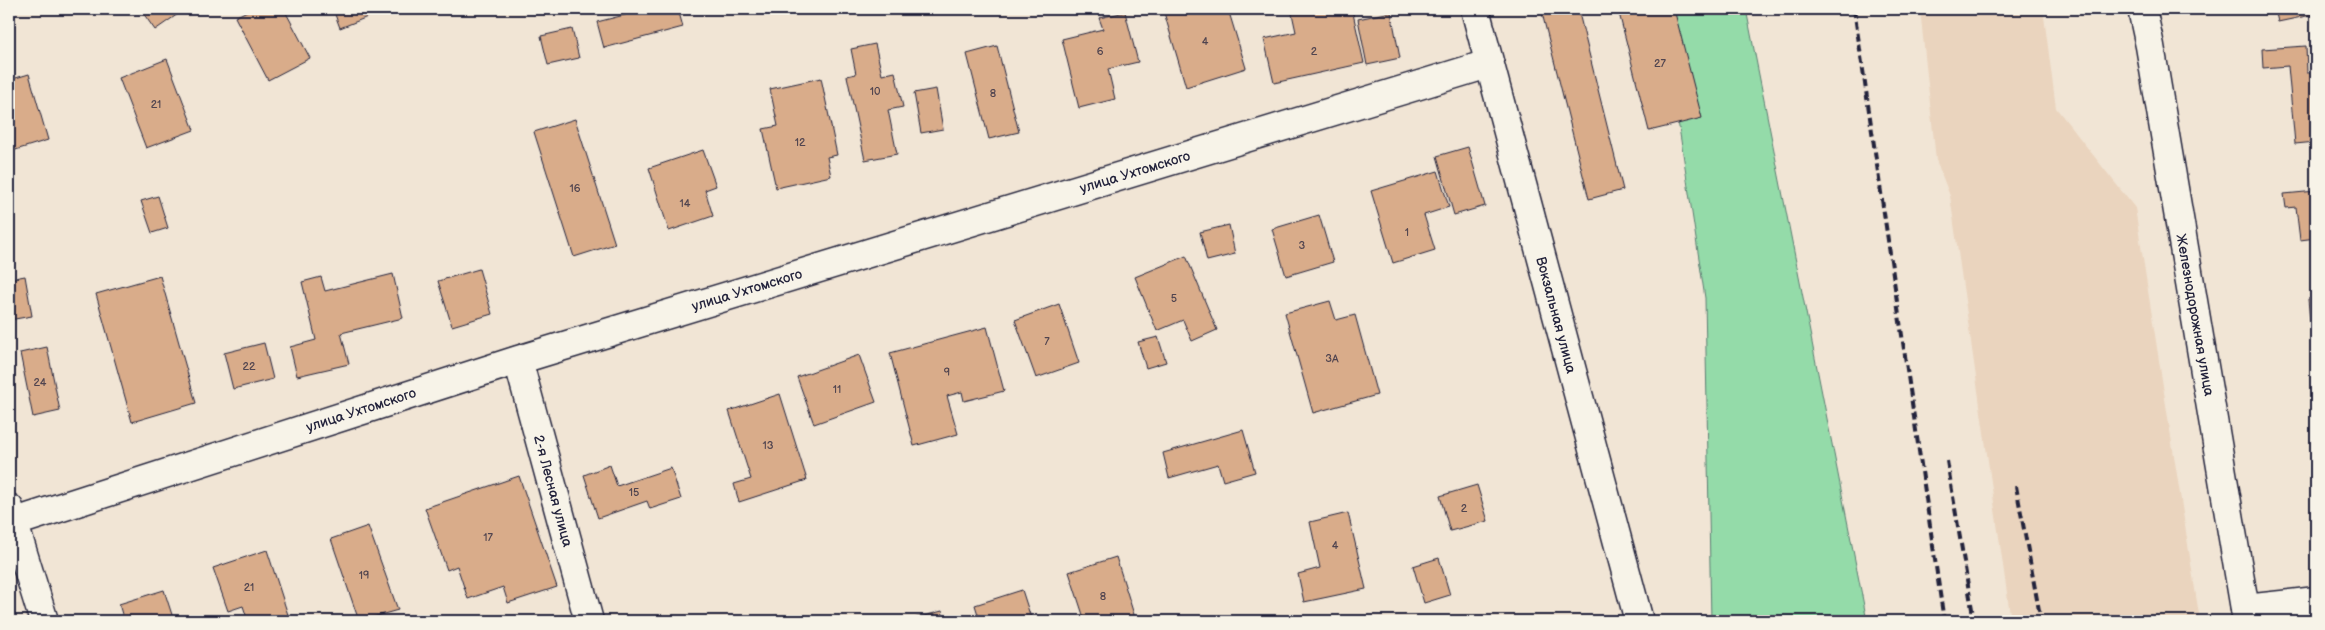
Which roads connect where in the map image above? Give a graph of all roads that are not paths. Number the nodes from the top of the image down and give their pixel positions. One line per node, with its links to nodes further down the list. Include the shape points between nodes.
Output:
1 (1474, 9): 3 (street, Вокзальная улица)
2 (2142, 9): 7 (street, Железнодорожная улица)
3 (1488, 64): 4 (street, улица Ухтомского); 10 (street, Вокзальная улица)
4 (518, 360): 5 (street, улица Ухтомского); 9 (street, 2-я Лесная улица)
5 (10, 518): 8 (street)
6 (2316, 601): 7 (street)
7 (2246, 615)
8 (44, 621)
9 (589, 621)
10 (1639, 621)

